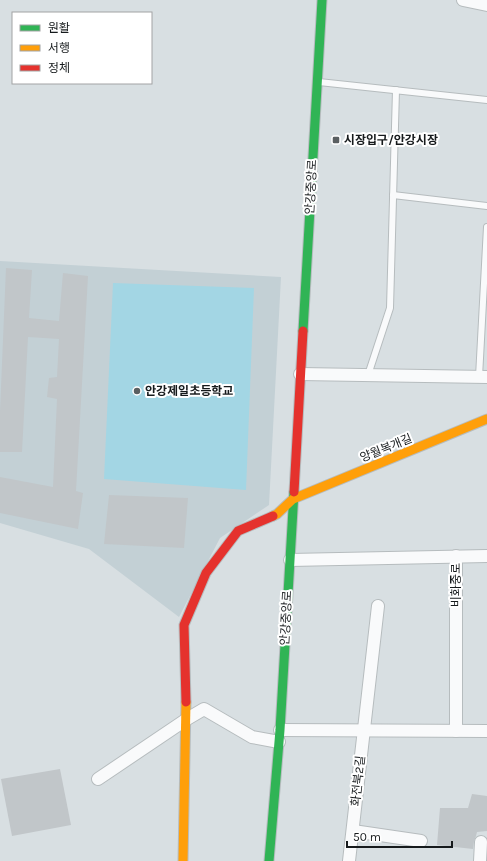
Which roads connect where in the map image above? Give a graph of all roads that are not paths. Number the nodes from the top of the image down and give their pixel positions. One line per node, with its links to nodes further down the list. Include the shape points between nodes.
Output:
1 (322, 0): 4 (main road, 안강중앙로)
2 (463, 0): 3 (street)
3 (487, 5)
4 (318, 81): 5 (lane); 10 (main road, 안강중앙로)
5 (396, 90): 6 (lane); 7 (lane)
6 (487, 100)
7 (393, 195): 8 (lane); 11 (lane, via 390,308)
8 (487, 206)
9 (487, 227): 12 (lane)
10 (300, 374): 11 (street); 14 (main road, 안강중앙로)
11 (368, 375): 12 (street)
12 (483, 377)
13 (487, 419): 14 (main road, 양월복개길)
14 (293, 499): 17 (main road, 안강중앙로); 19 (main road, via 277,514 238,531 206,573 184,625)
15 (456, 556): 16 (street); 17 (street, 비화중로); 21 (street, 비화중로)
16 (487, 556)
17 (290, 560): 23 (main road, 안강중앙로)
18 (378, 606): 20 (street, 화전북2길)
19 (187, 718): 23 (street, via 204,709 252,737); 24 (street); 28 (main road)
20 (363, 730): 21 (street); 23 (street); 25 (street, 화전북2길)
21 (456, 731): 22 (street)
22 (487, 731)
23 (279, 736): 29 (main road, 안강중앙로)
24 (98, 779)
25 (353, 831): 26 (street); 30 (street, 화전북2길)
26 (421, 841)
27 (481, 842): 31 (street)
28 (183, 861)
29 (269, 861)
30 (349, 861)
31 (480, 861)

